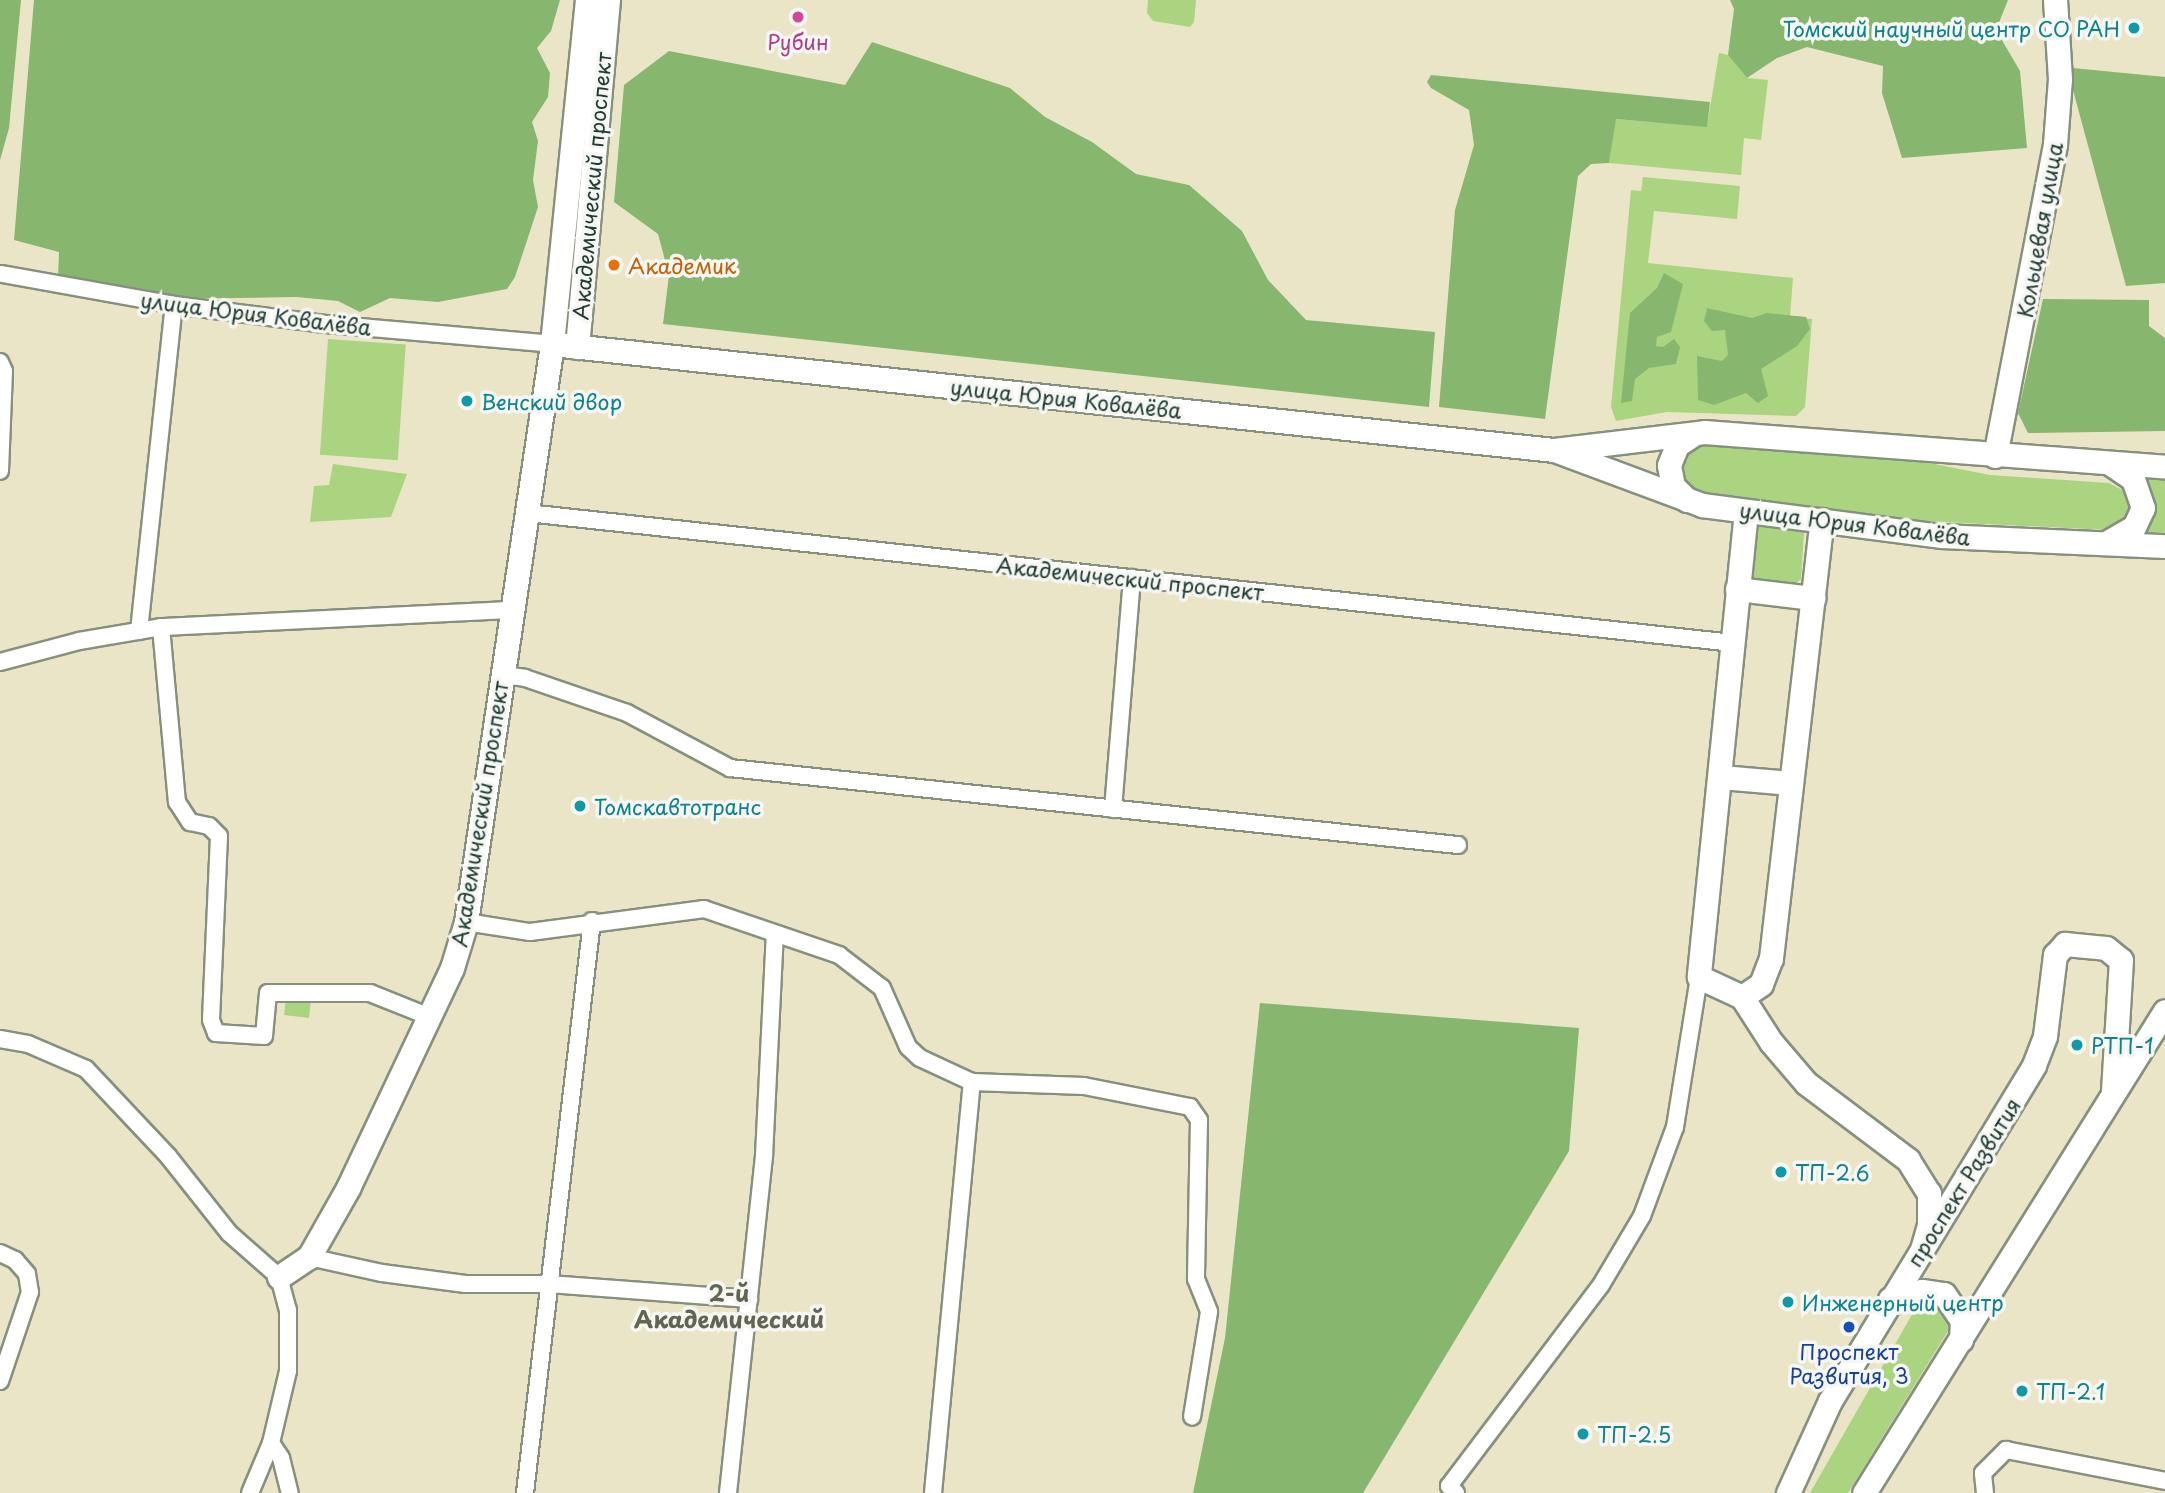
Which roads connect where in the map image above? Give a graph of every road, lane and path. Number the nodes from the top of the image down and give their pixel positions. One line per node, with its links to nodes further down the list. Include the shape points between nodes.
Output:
1 (587, 0): 4 (street, Академический проспект)
2 (608, 0): 4 (street, Академический проспект)
3 (2055, 0): 12 (street, Кольцевая улица, via 2060,79 2055,144)
4 (589, 81): 7 (street, Академический проспект); 8 (street, Академический проспект)
5 (2, 274): 6 (street, улица Юрия Ковалёва)
6 (174, 305): 7 (street, улица Юрия Ковалёва); 27 (street)
7 (552, 344): 8 (street, Академический проспект); 18 (street, Академический проспект)
8 (577, 347): 11 (street, улица Юрия Ковалёва)
9 (0, 362): 15 (street, via 4,371)
10 (1704, 432): 11 (street, улица Юрия Ковалёва); 12 (street, улица Юрия Ковалёва); 16 (street, via 1685,438 1671,455 1673,486)
11 (1554, 450): 16 (street, улица Юрия Ковалёва)
12 (1995, 456): 13 (street, улица Юрия Ковалёва)
13 (2112, 466): 14 (street, улица Юрия Ковалёва); 20 (street, via 2133,479 2143,508 2134,527)
14 (2165, 467)
15 (0, 471)
16 (1688, 501): 17 (street, улица Юрия Ковалёва)
17 (1746, 511): 19 (street, улица Юрия Ковалёва); 23 (street)
18 (527, 513): 22 (street, Академический проспект); 25 (street, Академический проспект)
19 (1822, 520): 20 (street, улица Юрия Ковалёва, via 1942,536); 24 (street)
20 (2106, 543): 21 (street, улица Юрия Ковалёва)
21 (2165, 547)
22 (1132, 578): 28 (street, Академический проспект); 33 (street)
23 (1737, 589): 24 (street); 28 (street)
24 (1813, 598): 32 (street)
25 (512, 610): 26 (street); 30 (street, Академический проспект)
26 (161, 627): 27 (street); 41 (street, via 177,802 190,822 209,826 219,836 211,1020 216,1033 264,1036 268,993 370,993)
27 (139, 631): 29 (street)
28 (1733, 643): 31 (street)
29 (0, 662)
30 (502, 675): 33 (street, via 525,678 627,713 730,768); 36 (street, Академический проспект)
31 (1721, 777): 32 (street); 38 (street)
32 (1791, 783): 39 (street, via 1771,958 1761,984)
33 (1113, 809): 34 (street)
34 (1458, 845)
35 (592, 921): 36 (street, via 530,932); 37 (street, via 704,909); 49 (street)
36 (466, 922): 41 (street, Академический проспект)
37 (775, 934): 43 (street, via 839,956 872,977 882,988 908,1047 920,1058); 50 (street, via 764,1156)
38 (1699, 976): 39 (street); 62 (street, via 1675,1127 1642,1216 1601,1285 1449,1486)
39 (1742, 997): 45 (street, via 1771,1042 1806,1083 1893,1147 1920,1175 1931,1208)
40 (2165, 1011): 44 (street)
41 (430, 1017): 47 (street, Академический проспект, via 348,1188)
42 (0, 1039): 48 (street, via 28,1044 86,1069 168,1156 229,1233)
43 (972, 1082): 54 (street, via 1084,1086 1135,1094 1190,1107 1199,1120 1196,1279 1209,1312); 61 (street)
44 (2113, 1091): 45 (street, проспект Развития, via 2121,960 2106,948 2065,944 2055,955 2045,1036 2034,1065); 52 (street)
45 (1922, 1249): 51 (street, проспект Развития)
46 (0, 1252): 53 (street, via 15,1259 27,1274 30,1292)
47 (309, 1257): 48 (street, Академический проспект); 49 (street, via 465,1284)
48 (279, 1277): 55 (street, via 288,1310 289,1357)
49 (549, 1284): 50 (street); 59 (street)
50 (749, 1299): 60 (street)
51 (1890, 1299): 52 (street, проспект Развития, via 1922,1290 1944,1294 1962,1321); 63 (street, проспект Развития, via 1830,1401)
52 (1961, 1340): 64 (street)
53 (0, 1381)
54 (1192, 1417)
55 (271, 1443): 57 (street); 58 (street, via 281,1458)
56 (2165, 1481): 65 (street, via 2006,1450 1983,1473)
57 (250, 1493)
58 (289, 1493)
59 (525, 1493)
60 (728, 1493)
61 (933, 1493)
62 (1456, 1493)
63 (1788, 1493)
64 (1864, 1493)
65 (1985, 1493)

